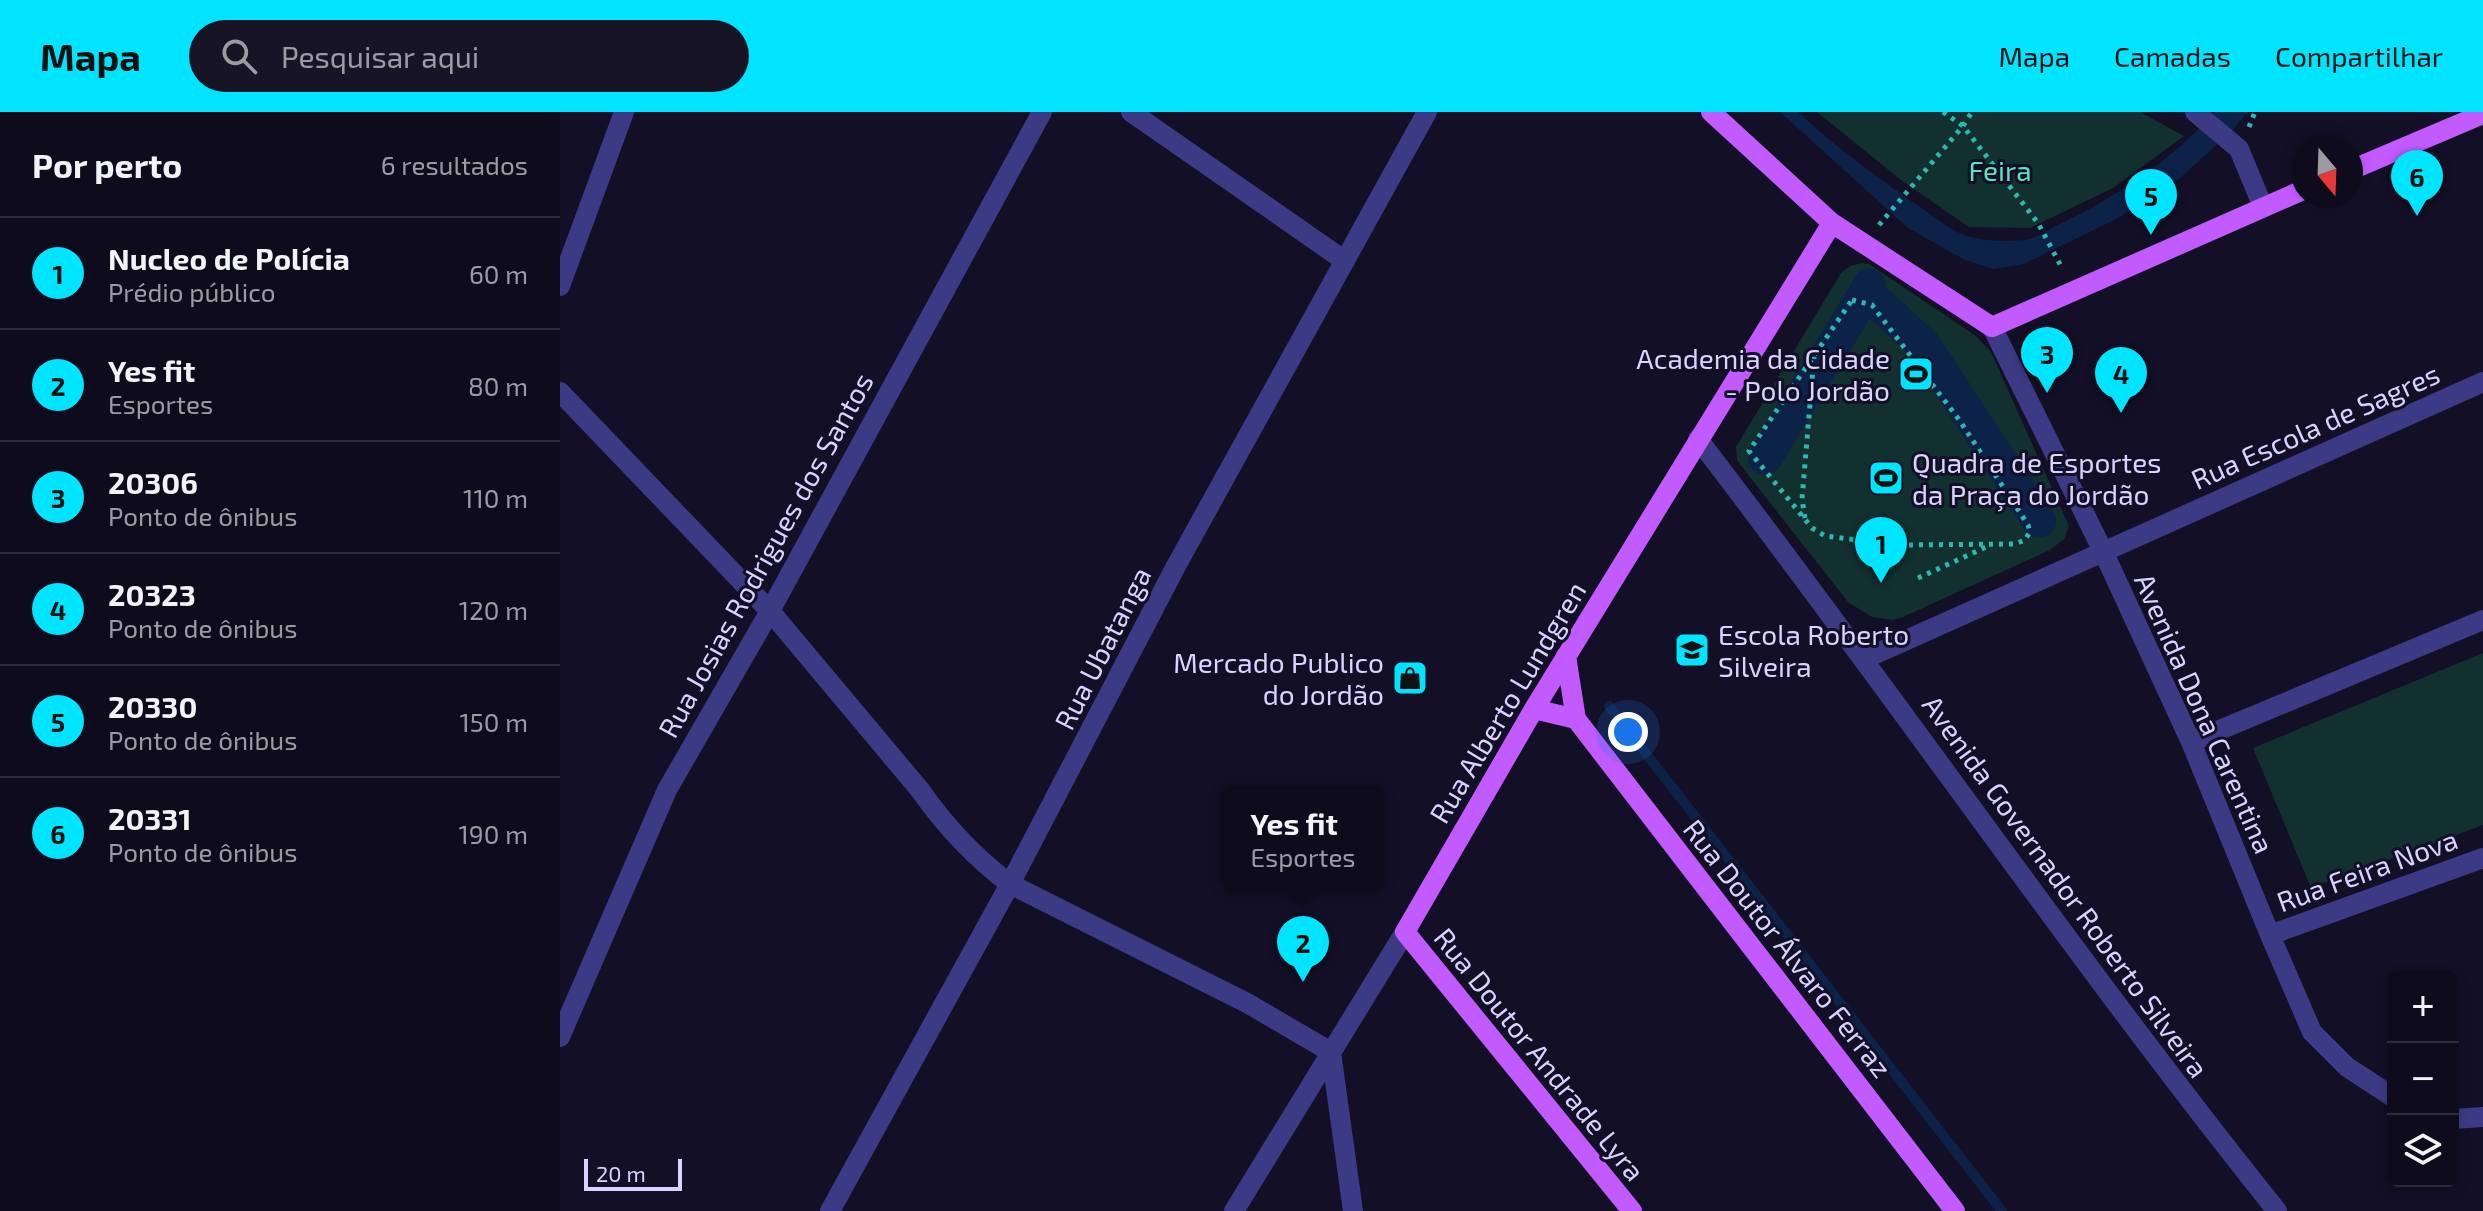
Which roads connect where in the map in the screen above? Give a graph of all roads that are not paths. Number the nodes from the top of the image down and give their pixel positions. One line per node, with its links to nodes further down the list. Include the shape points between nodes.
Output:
1 (624, 112): 13 (street)
2 (1042, 112): 19 (street, Rua Josias Rodrigues dos Santos)
3 (1131, 112): 12 (street)
4 (1427, 112): 12 (street, Rua Ubatanga)
5 (1711, 112): 11 (main road)
6 (2195, 112): 10 (street, via 2236,145)
7 (2483, 114): 8 (main road)
8 (2363, 165)
9 (2291, 195): 10 (main road)
10 (2263, 207): 14 (main road)
11 (1832, 223): 14 (main road); 17 (main road, Rua Alberto Lundgren)
12 (1345, 261): 27 (street, Rua Ubatanga, via 1176,566)
13 (560, 286)
14 (1992, 327): 18 (street, Avenida Dona Carentina)
15 (2483, 382): 18 (street, Rua Escola de Sagres)
16 (560, 392): 19 (street)
17 (1698, 439): 21 (main road, Rua Alberto Lundgren); 22 (street, Avenida Governador Roberto Silveira)
18 (2103, 551): 22 (street, Rua Escola de Sagres); 25 (street, Avenida Dona Carentina)
19 (770, 611): 27 (street, via 941,820); 30 (street, Rua Josias Rodrigues dos Santos, via 667,790)
20 (2483, 620): 25 (street)
21 (1566, 656): 23 (main road, Rua Alberto Lundgren); 24 (main road, Rua Doutor Álvaro Ferraz)
22 (1864, 659): 40 (street, Avenida Governador Roberto Silveira, via 2153,1052)
23 (1534, 709): 24 (main road); 28 (main road, Rua Alberto Lundgren)
24 (1576, 719): 39 (main road, Rua Doutor Álvaro Ferraz)
25 (2191, 742): 29 (street, Avenida Dona Carentina)
26 (2483, 858): 29 (street, Rua Feira Nova)
27 (1010, 884): 31 (street, via 1247,1003); 35 (street, Rua Ubatanga)
28 (1405, 932): 31 (street, Rua Alberto Lundgren); 38 (main road, Rua Doutor Andrade Lyra)
29 (2270, 935): 32 (street, Avenida Dona Carentina, via 2312,1032 2347,1067)
30 (560, 1037)
31 (1331, 1052): 36 (street, Rua Alberto Lundgren); 37 (street)
32 (2387, 1093)
33 (2483, 1117): 34 (street)
34 (2459, 1119)
35 (830, 1211)
36 (1234, 1211)
37 (1353, 1211)
38 (1632, 1211)
39 (1955, 1211)
40 (2277, 1211)

